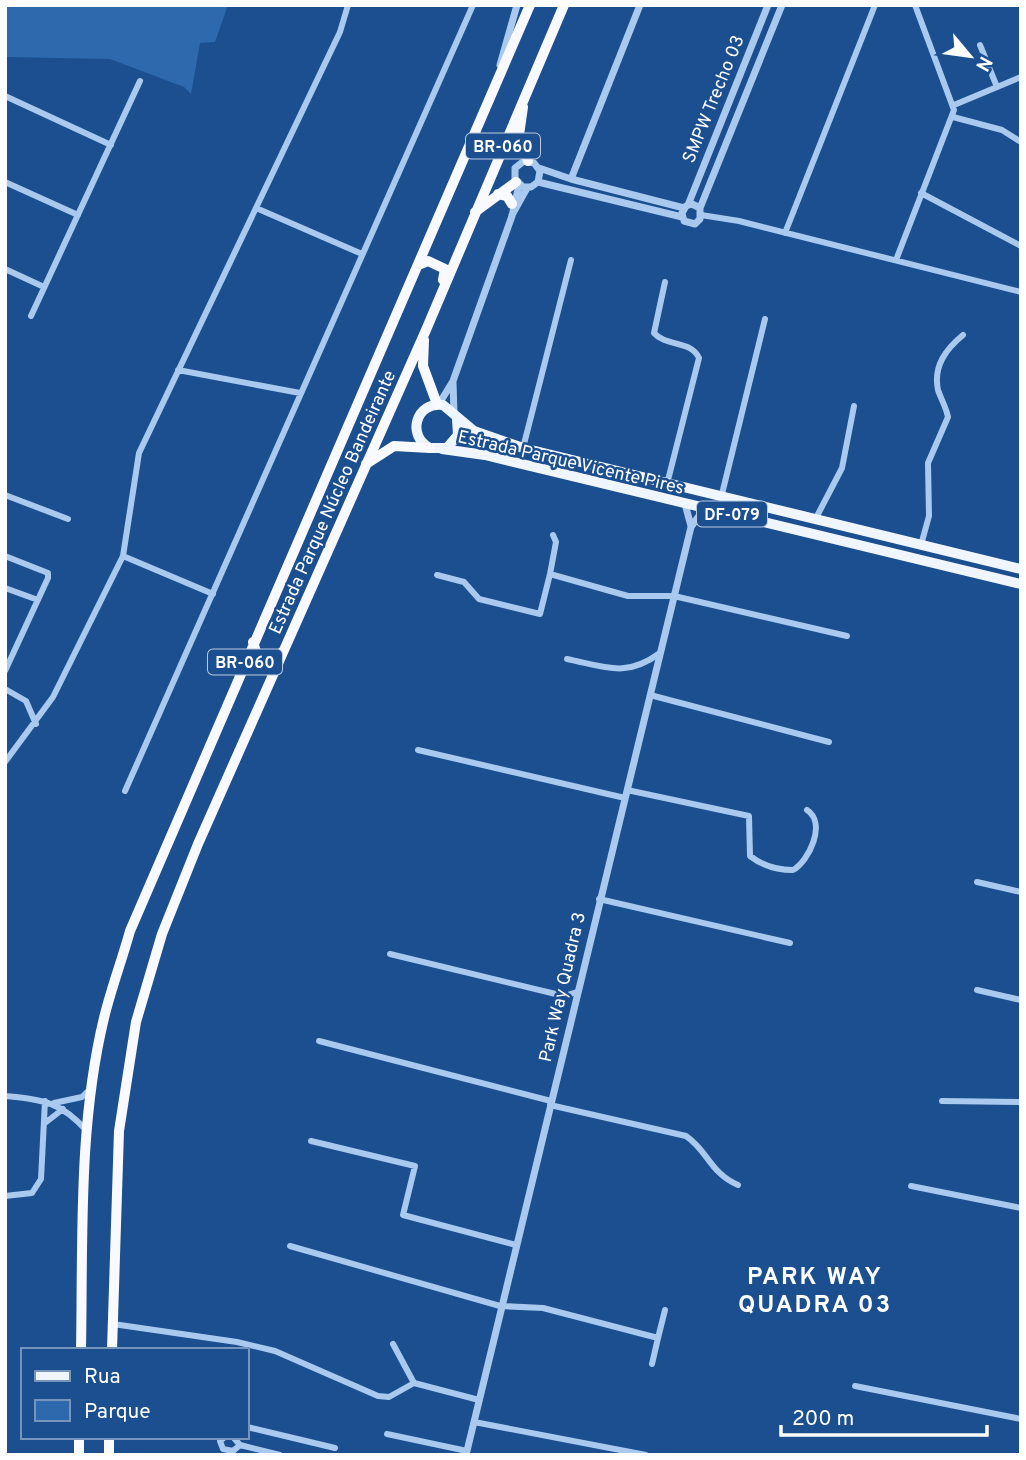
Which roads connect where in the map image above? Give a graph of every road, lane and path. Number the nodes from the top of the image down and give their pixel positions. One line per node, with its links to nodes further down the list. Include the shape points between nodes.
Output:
1 (348, 5): 36 (street, via 340,32)
2 (473, 5): 44 (street)
3 (517, 5): 17 (street)
4 (530, 5): 17 (highway, Estrada Parque Núcleo Bandeirante / BR-060)
5 (564, 5): 18 (highway, Estrada Parque Núcleo Bandeirante / BR-060)
6 (640, 5): 28 (street)
7 (768, 5): 12 (street, SMPW Trecho 03)
8 (782, 5): 13 (street)
9 (875, 5): 42 (street)
10 (915, 5): 20 (street)
11 (980, 45): 16 (street)
12 (749, 51): 13 (street); 24 (street, SMPW Trecho 03)
13 (763, 55): 25 (street)
14 (1021, 77): 16 (street)
15 (140, 81): 23 (street)
16 (997, 87): 20 (street)
17 (494, 91): 47 (highway, Estrada Parque Núcleo Bandeirante / BR-060)
18 (524, 94): 26 (highway, via 519,135); 37 (highway, Estrada Parque Núcleo Bandeirante / BR-060)
19 (5, 96): 23 (street)
20 (954, 105): 21 (street)
21 (953, 117): 22 (street, via 1002,130); 32 (street)
22 (1021, 142)
23 (111, 145): 39 (street)
24 (709, 151): 25 (street); 35 (street, SMPW Trecho 03)
25 (721, 157): 38 (street)
26 (528, 161): 27 (street); 31 (street, via 515,168)
27 (539, 168): 28 (street); 30 (street)
28 (571, 179): 35 (street)
29 (5, 182): 39 (street)
30 (538, 182): 31 (street); 41 (street)
31 (521, 185): 33 (highway); 34 (street); 40 (street)
32 (921, 193): 43 (street); 46 (street)
33 (498, 194): 34 (highway, via 507,196); 37 (highway)
34 (512, 204): 40 (street)
35 (686, 207): 38 (street); 41 (street, SMPW Trecho 03)
36 (256, 208): 44 (street); 57 (street)
37 (475, 212): 51 (highway, Estrada Parque Núcleo Bandeirante / BR-060)
38 (701, 212): 41 (street, via 695,224); 42 (street)
39 (78, 215): 50 (street)
40 (512, 216): 58 (street)
41 (682, 217)
42 (785, 233): 46 (street)
43 (1021, 246)
44 (362, 254): 59 (street)
45 (571, 260): 63 (street)
46 (896, 260): 52 (street)
47 (418, 265): 51 (highway, via 428,261 445,269); 89 (highway, Estrada Parque Núcleo Bandeirante / BR-060)
48 (5, 269): 50 (street)
49 (665, 282): 66 (street, via 654,333 663,341 691,348 699,358)
50 (44, 287): 53 (street)
51 (443, 287): 55 (highway, Estrada Parque Núcleo Bandeirante / BR-060)
52 (1021, 292)
53 (31, 316)
54 (765, 319): 68 (street)
55 (426, 330): 60 (highway, via 423,366); 65 (highway, Estrada Parque Núcleo Bandeirante / BR-060)
56 (963, 335): 76 (street, via 939,364 938,389 948,417 928,463 929,516)
57 (178, 370): 59 (street); 79 (street, via 139,453)
58 (453, 381): 60 (street); 62 (street)
59 (300, 393): 85 (street)
60 (438, 404): 62 (main road, Estrada Parque Vicente Pires / DF-079); 64 (main road, Estrada Parque Vicente Pires, via 422,412 416,426 418,437)
61 (855, 406): 71 (street, via 838,478)
62 (456, 416): 63 (main road, Estrada Parque Vicente Pires / DF-079, via 474,431); 64 (main road, Estrada Parque Vicente Pires, via 459,430 455,440)
63 (523, 448): 66 (main road, Estrada Parque Vicente Pires / DF-079)
64 (436, 449): 65 (highway, via 394,446); 69 (main road, Estrada Parque Vicente Pires / DF-079, via 485,455)
65 (363, 467): 90 (highway, Estrada Parque Núcleo Bandeirante / BR-060)
66 (667, 484): 68 (main road, Estrada Parque Vicente Pires / DF-079)
67 (5, 495): 72 (street)
68 (721, 498): 71 (main road, Estrada Parque Vicente Pires / DF-079)
69 (685, 504): 70 (main road, Estrada Parque Vicente Pires / DF-079); 73 (street, Park Way Quadra 3)
70 (709, 508): 73 (street, Park Way Quadra 3); 77 (main road, Estrada Parque Vicente Pires / DF-079)
71 (816, 518): 75 (main road, Estrada Parque Vicente Pires / DF-079)
72 (68, 519)
73 (691, 527): 86 (street, Park Way Quadra 3)
74 (553, 535): 81 (street, via 556,542)
75 (891, 537): 76 (main road, Estrada Parque Vicente Pires / DF-079); 77 (main road, via 893,547)
76 (921, 545): 80 (main road, Estrada Parque Vicente Pires / DF-079)
77 (888, 552): 83 (main road, Estrada Parque Vicente Pires / DF-079)
78 (5, 556): 87 (street, via 48,573)
79 (123, 556): 85 (street); 97 (street, via 73,663)
80 (1021, 569)
81 (550, 574): 82 (street, via 540,614 478,599 464,582); 86 (street, via 628,596)
82 (438, 575)
83 (1021, 584)
84 (5, 588): 87 (street)
85 (213, 594): 101 (street)
86 (674, 596): 88 (street); 91 (street, Park Way Quadra 3)
87 (38, 600): 92 (street)
88 (846, 636)
89 (253, 642): 90 (highway, via 257,655 269,661); 115 (highway, Estrada Parque Núcleo Bandeirante / BR-060, via 130,931 104,1019)
90 (283, 651): 134 (highway, Estrada Parque Núcleo Bandeirante / BR-060, via 162,934 136,1022 119,1132)
91 (660, 653): 93 (street, via 624,671); 96 (street, Park Way Quadra 3)
92 (9, 656): 94 (street)
93 (567, 659)
94 (5, 671)
95 (5, 690): 97 (street, via 26,701)
96 (650, 695): 98 (street); 102 (street, Park Way Quadra 3)
97 (36, 724): 100 (street)
98 (829, 742)
99 (418, 750): 102 (street)
100 (5, 762)
101 (125, 791)
102 (626, 794): 103 (street, via 749,816 750,856 783,870 793,870 807,859 816,827); 106 (street, Park Way Quadra 3)
103 (807, 810)
104 (977, 882): 105 (street)
105 (1021, 892)
106 (599, 900): 107 (street); 110 (street, Park Way Quadra 3)
107 (790, 943)
108 (390, 954): 111 (street)
109 (977, 990): 112 (street)
110 (577, 992): 111 (street); 113 (street, Park Way Quadra 3)
111 (564, 996): 113 (street)
112 (1021, 1000)
113 (574, 1005): 121 (street, Park Way Quadra 3)
114 (319, 1041): 121 (street)
115 (93, 1085): 120 (street, via 82,1097); 124 (highway, Estrada Parque Núcleo Bandeirante / BR-060)
116 (5, 1096): 117 (street)
117 (45, 1101): 120 (street); 123 (street)
118 (942, 1101): 119 (street)
119 (1021, 1102)
120 (54, 1103): 122 (street)
121 (551, 1103): 126 (street, via 686,1136 718,1175); 130 (street, Park Way Quadra 3)
122 (63, 1109): 123 (street); 124 (street)
123 (44, 1125): 128 (street, via 39,1184 25,1196)
124 (88, 1133): 137 (highway, Estrada Parque Núcleo Bandeirante / BR-060)
125 (311, 1141): 130 (street, via 415,1166 403,1215)
126 (737, 1185)
127 (911, 1186): 129 (street)
128 (5, 1196)
129 (1021, 1208)
130 (516, 1245): 132 (street, Park Way Quadra 3)
131 (290, 1246): 132 (street)
132 (500, 1306): 135 (street, via 543,1308); 142 (street, Park Way Quadra 3)
133 (665, 1310): 135 (street)
134 (113, 1324): 138 (highway, Estrada Parque Núcleo Bandeirante / BR-060); 140 (street, via 275,1351 379,1396 389,1397)
135 (658, 1338): 139 (street)
136 (393, 1344): 140 (street)
137 (81, 1348)
138 (112, 1348)
139 (652, 1364)
140 (414, 1382): 142 (street)
141 (855, 1386): 143 (street)
142 (479, 1399): 144 (street, Park Way Quadra 3)
143 (1021, 1419)
144 (474, 1422): 151 (street, Park Way Quadra 3); 153 (street)
145 (248, 1427): 150 (street)
146 (387, 1434): 151 (street)
147 (222, 1439): 149 (street, via 223,1449 233,1451)
148 (235, 1439): 149 (street)
149 (240, 1446): 152 (street)
150 (335, 1448)
151 (466, 1453)
152 (280, 1455)
153 (646, 1455)

